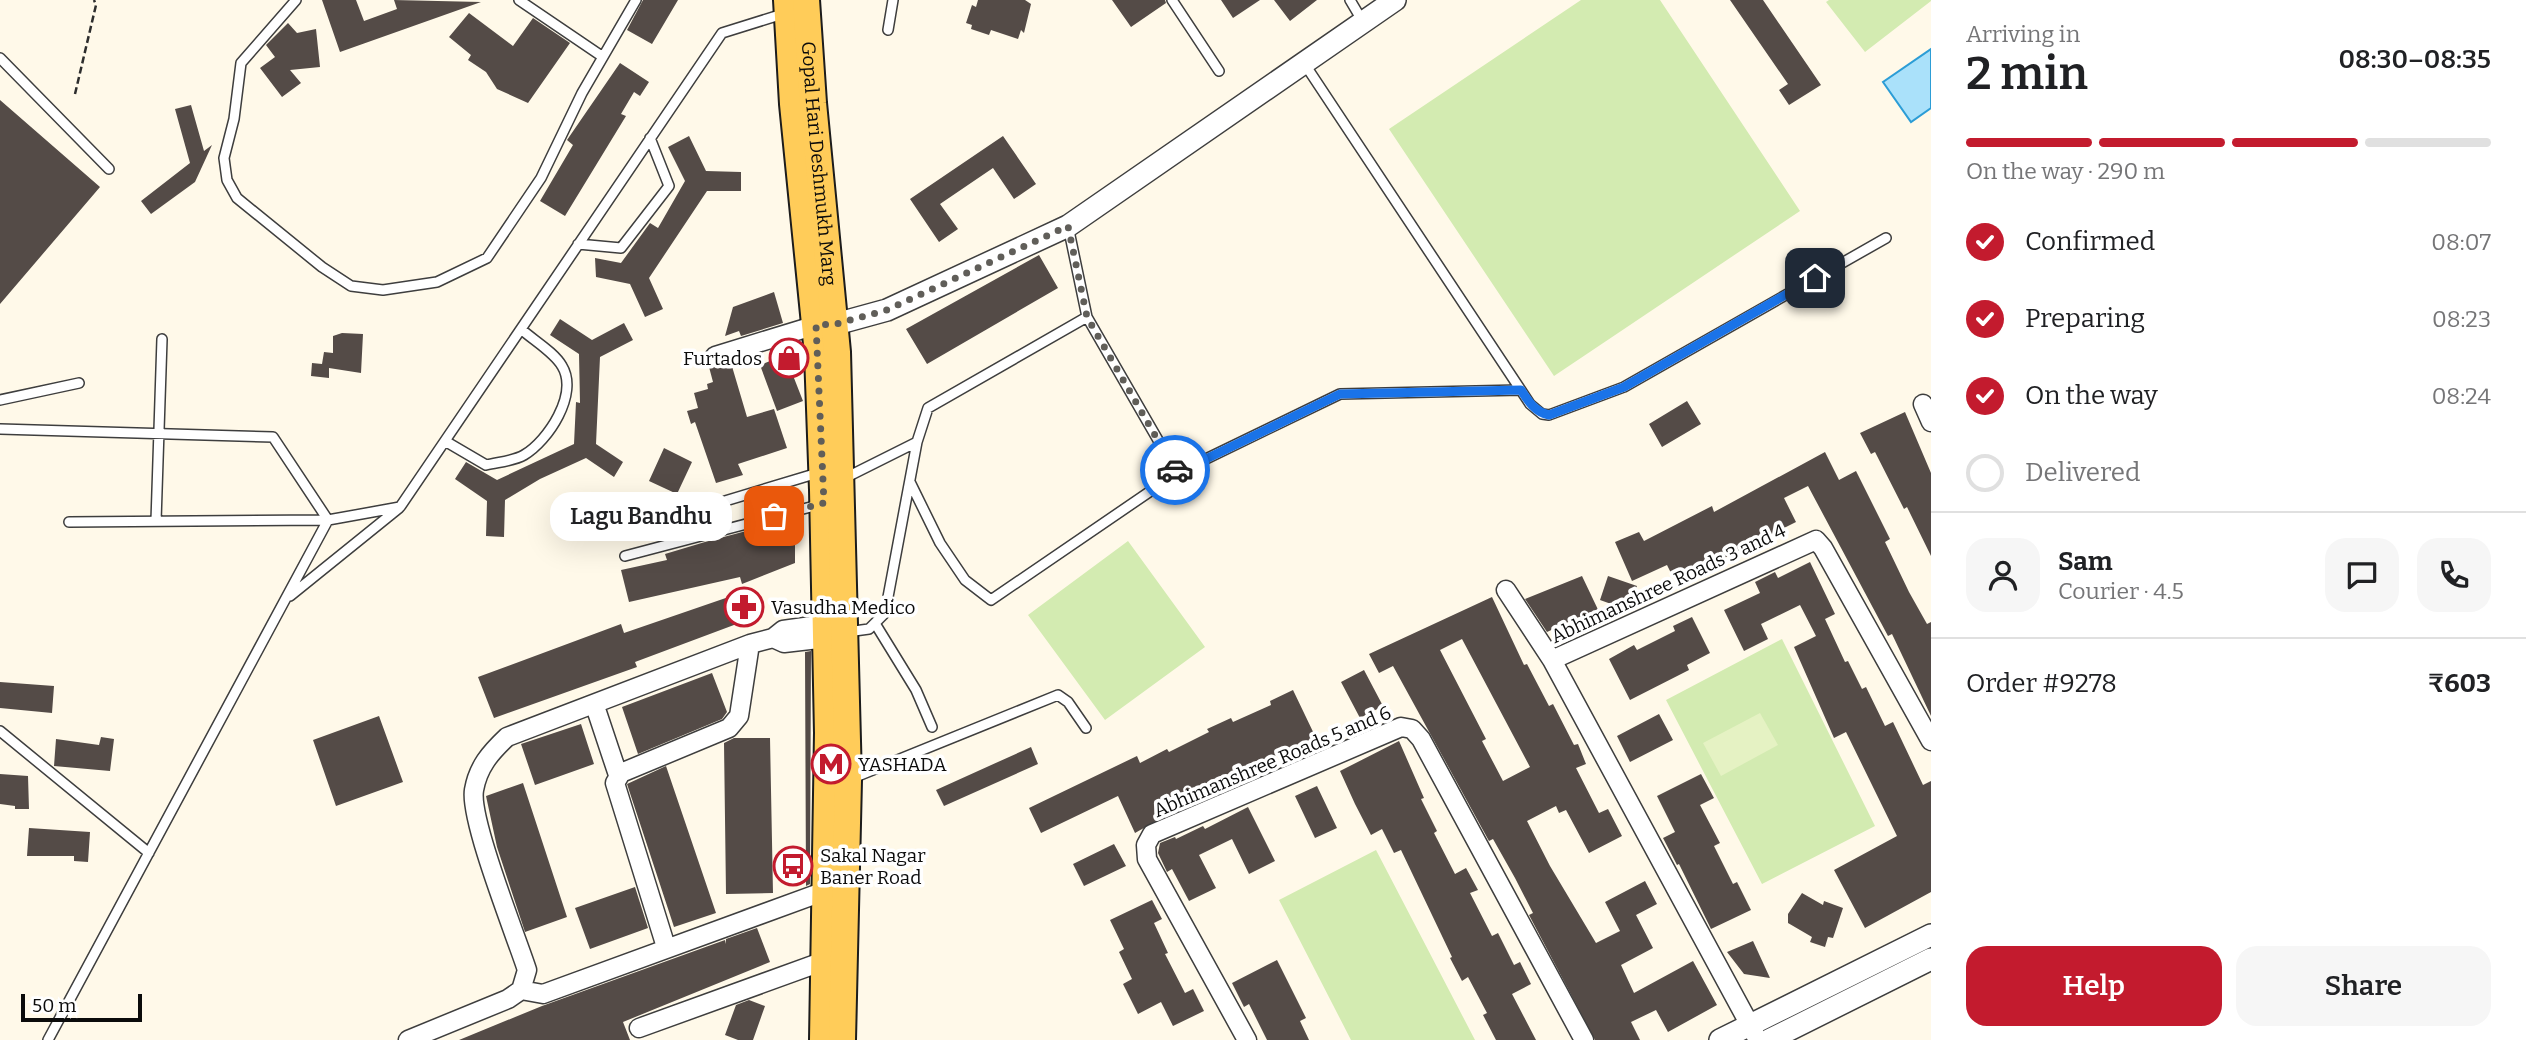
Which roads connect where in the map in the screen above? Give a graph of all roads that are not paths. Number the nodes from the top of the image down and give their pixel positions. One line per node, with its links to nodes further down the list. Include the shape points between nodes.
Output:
1 (296, 0): 11 (lane, via 241,63 224,158 227,180 252,212 351,286 383,290 437,282 486,258 541,178)
2 (519, 0): 11 (lane)
3 (636, 0): 11 (lane)
4 (893, 0): 10 (lane)
5 (1172, 0): 14 (lane)
6 (1350, 0): 9 (lane)
7 (1395, 0): 9 (street)
8 (794, 4): 15 (lane, via 722,33); 21 (main road, Gopal Hari Deshmukh Marg, via 813,103)
9 (1363, 22): 13 (street)
10 (888, 30)
11 (603, 57)
12 (0, 58): 16 (lane)
13 (1304, 63): 17 (street); 26 (lane)
14 (1219, 71)
15 (650, 138): 19 (lane); 19 (lane, via 669,186 621,248)
16 (108, 169)
17 (1068, 226): 20 (lane); 21 (street, via 887,310)
18 (1886, 238): 26 (lane, via 1624,387 1549,415 1530,404)
19 (578, 244): 22 (lane)
20 (1087, 317): 33 (lane, via 928,408); 34 (lane)
21 (826, 324): 24 (street); 35 (main road, Gopal Hari Deshmukh Marg)
22 (521, 329): 32 (lane); 32 (lane, via 562,366 568,385 559,415 545,436 523,456 486,465)
23 (162, 339): 31 (lane)
24 (715, 356)
25 (79, 383): 27 (lane)
26 (1521, 390): 34 (lane, via 1340,394)
27 (0, 400)
28 (1923, 404): 29 (street)
29 (1931, 422)
30 (0, 429): 31 (lane)
31 (157, 433): 39 (lane, via 273,437); 40 (lane)
32 (445, 441): 38 (lane)
33 (917, 442): 35 (lane); 36 (lane)
34 (1177, 473): 36 (lane, via 990,600 965,580 940,543)
35 (832, 476): 37 (main road, Gopal Hari Deshmukh Marg); 42 (lane); 47 (main road, Gopal Hari Deshmukh Marg)
36 (910, 482): 46 (lane, via 885,613)
37 (824, 503): 43 (lane); 47 (main road, Gopal Hari Deshmukh Marg)
38 (400, 507): 39 (lane); 45 (lane)
39 (328, 520): 40 (lane); 45 (lane)
40 (156, 521): 41 (lane)
41 (69, 522)
42 (619, 533)
43 (625, 556)
44 (1506, 590): 49 (street)
45 (285, 600): 57 (lane)
46 (876, 625): 47 (lane); 51 (lane)
47 (832, 631): 48 (street, via 784,643 773,638); 56 (main road, Gopal Hari Deshmukh Marg); 58 (main road, Gopal Hari Deshmukh Marg)
48 (750, 644): 50 (street); 55 (street, via 735,723)
49 (1552, 660): 54 (street, Abhimanshree Roads 3 and 4, via 1816,540); 65 (street, Abhimanshree Roads 3 and 4)
50 (595, 706): 55 (street); 63 (street, via 507,737 485,757 473,792 479,828 527,970)
51 (932, 727)
52 (1086, 728): 56 (lane, via 1058,695)
53 (0, 731): 57 (lane)
54 (1931, 741)
55 (618, 775): 60 (street, via 615,788)
56 (848, 780): 69 (main road, Gopal Hari Deshmukh Marg)
57 (149, 853): 66 (lane)
58 (825, 891): 60 (street); 62 (main road, Gopal Hari Deshmukh Marg)
59 (1931, 935): 65 (street)
60 (666, 947): 63 (street, via 543,994)
61 (1931, 959): 73 (street)
62 (824, 961): 64 (street); 68 (main road, Gopal Hari Deshmukh Marg)
63 (521, 990): 67 (street)
64 (639, 1028)
65 (1754, 1033): 72 (street)
66 (48, 1040)
67 (408, 1040)
68 (823, 1040)
69 (842, 1040)
70 (1247, 1040): 71 (street, Abhimanshree Roads 5 and 6, via 1147,859 1148,839 1401,727 1412,729 1421,738)
71 (1584, 1040)
72 (1720, 1040)
73 (1769, 1040)

